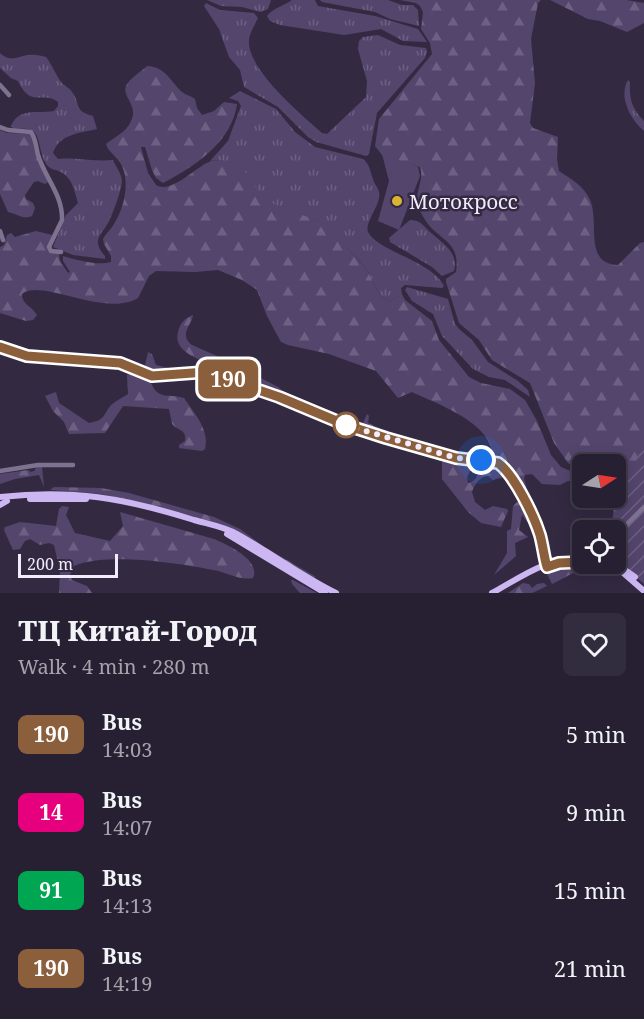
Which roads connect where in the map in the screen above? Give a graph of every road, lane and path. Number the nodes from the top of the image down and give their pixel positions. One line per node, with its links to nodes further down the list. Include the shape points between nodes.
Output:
1 (0, 85): 2 (street)
2 (9, 95)
3 (0, 127): 6 (street, via 34,135 62,215 49,247)
4 (0, 231): 5 (street)
5 (3, 240)
6 (61, 252)
7 (0, 347): 14 (street, via 27,356 120,363 152,376 206,372 386,438 456,458 498,463 510,476 534,520)
8 (73, 465): 9 (street)
9 (0, 471)
10 (2, 501): 19 (main road, via 92,500 149,510 231,536); 20 (main road, via 39,494 81,495 142,504 235,533)
11 (644, 507): 12 (street)
12 (626, 524)
13 (572, 561): 14 (main road)
14 (547, 565): 21 (main road); 22 (main road)
15 (626, 570): 17 (main road)
16 (624, 574): 18 (main road)
17 (644, 585)
18 (644, 591)
19 (325, 593)
20 (336, 593)
21 (492, 593)
22 (501, 593)

